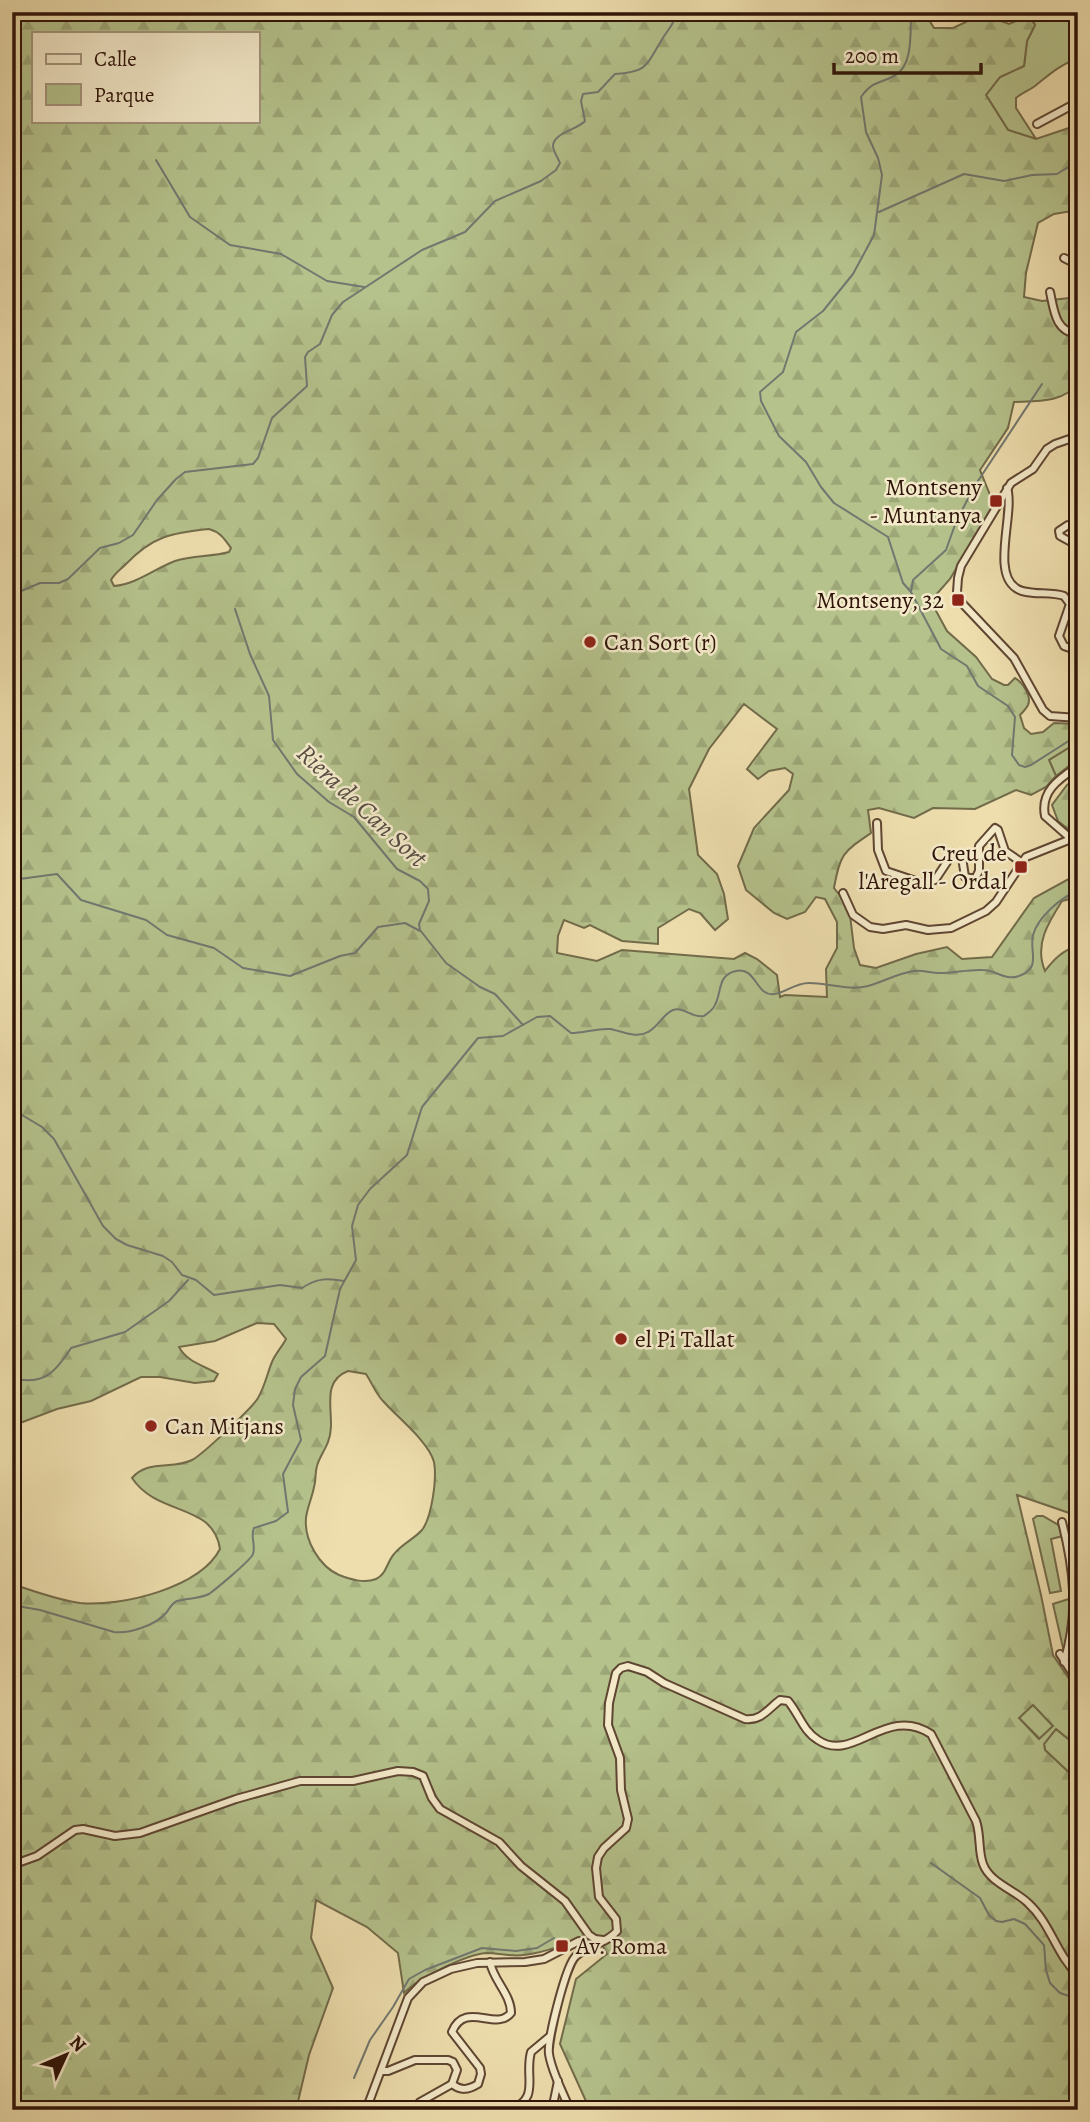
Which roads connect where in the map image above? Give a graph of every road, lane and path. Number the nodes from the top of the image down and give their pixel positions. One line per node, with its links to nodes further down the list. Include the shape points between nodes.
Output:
1 (1078, 102): 2 (street)
2 (1037, 124)
3 (1063, 258): 4 (street)
4 (1078, 265)
5 (1050, 292): 6 (street, via 1056,320 1066,331)
6 (1078, 334)
7 (1078, 436): 8 (street, via 1048,449 1037,465)
8 (1007, 488): 11 (street, via 1010,505 1004,554 1012,583 1021,590 1064,596 1070,604 1059,635 1065,646); 12 (street, via 961,566 959,597 1014,658 1043,710 1050,716)
9 (1078, 526): 10 (street, via 1068,525 1059,531 1065,541)
10 (1078, 546)
11 (1078, 651)
12 (1078, 718)
13 (1078, 766): 15 (street, via 1047,791 1044,802 1045,816)
14 (877, 823): 17 (street, via 883,868 922,883 935,880 953,853 962,857 965,877 975,879 979,846 995,828 1005,851)
15 (1071, 839): 16 (street); 17 (street)
16 (1078, 845)
17 (1021, 862): 18 (street, via 996,902 951,928 870,927 852,915)
18 (843, 893)
19 (1062, 1522): 21 (street, via 1075,1605)
20 (1060, 1654): 21 (street)
21 (1064, 1662): 22 (street)
22 (1078, 1682)
23 (12, 1865): 24 (street, via 37,1856 75,1830 124,1836 300,1781 353,1780 408,1771 423,1776 440,1809 504,1845 521,1867 565,1901)
24 (583, 1928): 25 (street); 27 (street)
25 (591, 1937): 26 (street); 27 (street)
26 (608, 1939): 27 (street); 29 (street, via 618,1926 599,1897 596,1868 598,1857 626,1828 628,1819 620,1758 608,1725 615,1673 628,1666 745,1719 761,1717 780,1700 788,1702 808,1732 823,1744 840,1745 902,1723 932,1734 976,1821 989,1874 1029,1904)
27 (584, 1945): 28 (street, via 536,1961); 30 (street, via 568,1967)
28 (490, 1962): 31 (street, via 451,1969 423,1982 408,1998); 33 (street, via 511,2012 503,2020 475,2016 457,2022 454,2037 481,2074 478,2084 467,2090)
29 (1078, 1975)
30 (549, 2037): 32 (street); 36 (street, via 531,2052 526,2100)
31 (381, 2071): 33 (street, via 415,2060 448,2060 457,2070); 34 (street)
32 (558, 2080): 37 (street); 38 (street)
33 (452, 2084): 35 (street)
34 (366, 2110)
35 (414, 2110)
36 (510, 2110)
37 (552, 2110)
38 (570, 2110)

